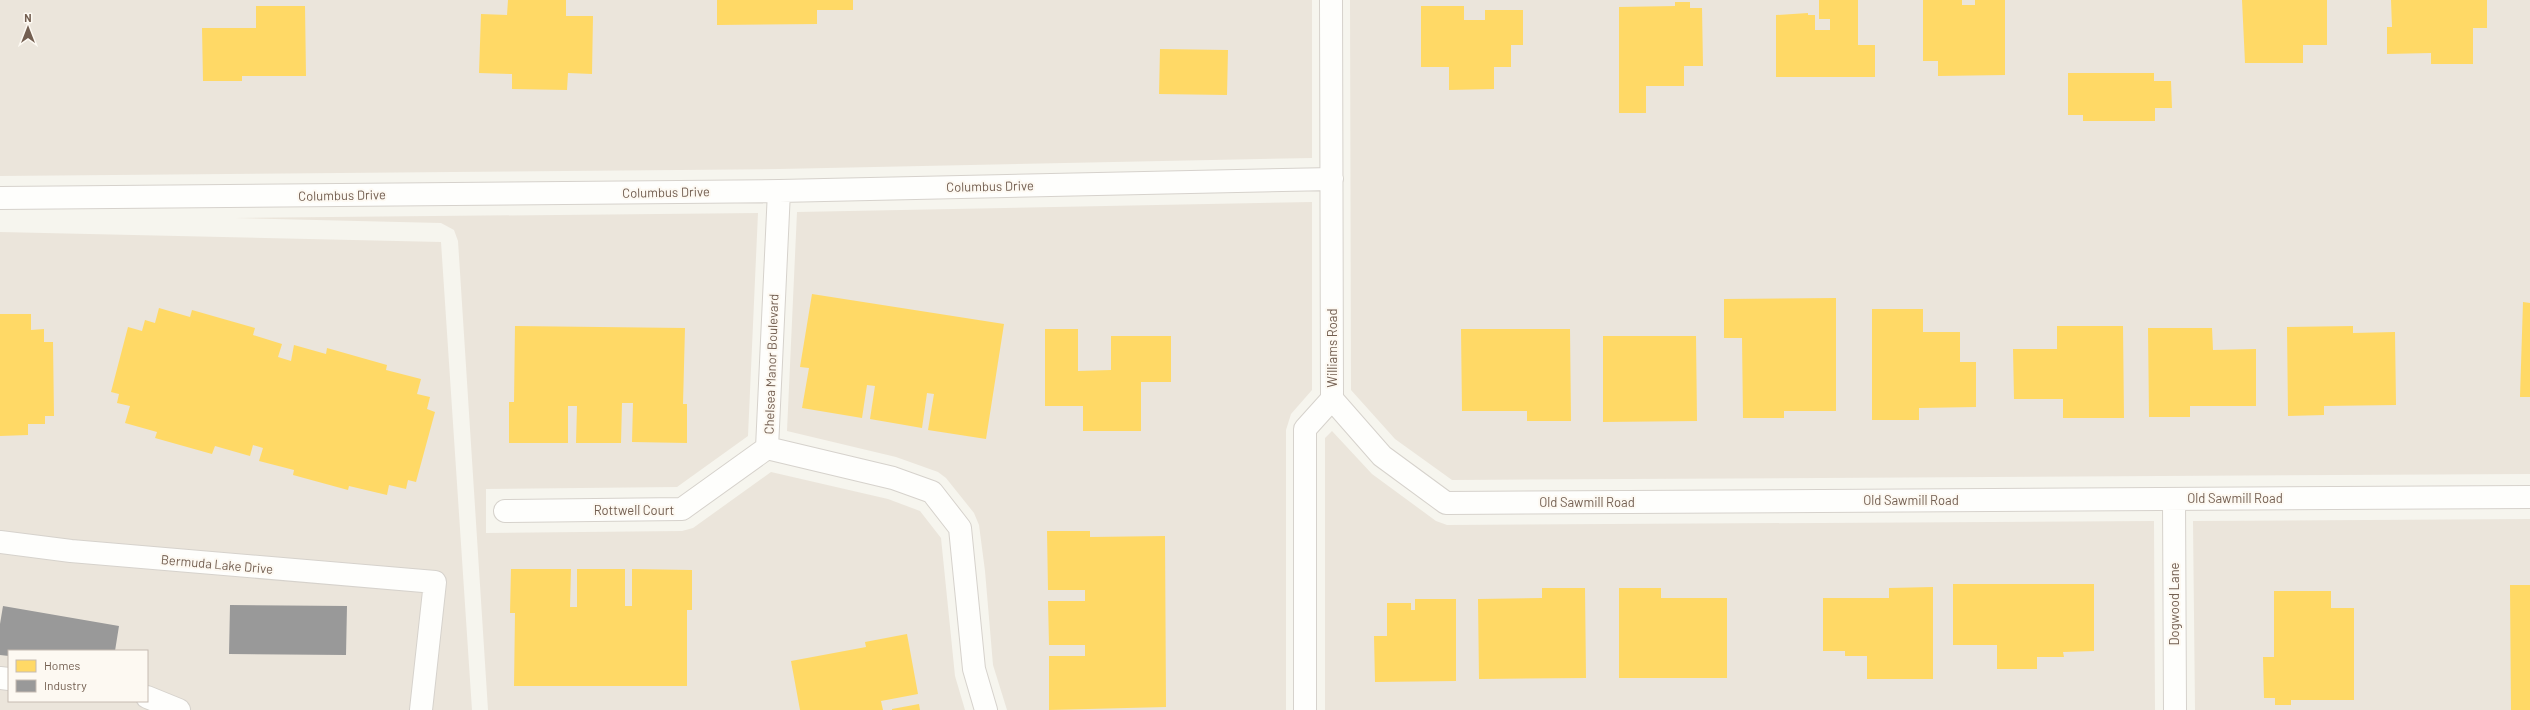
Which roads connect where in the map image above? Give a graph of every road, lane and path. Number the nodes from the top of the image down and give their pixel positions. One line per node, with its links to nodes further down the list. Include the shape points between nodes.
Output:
1 (1331, 0): 2 (street, Williams Road)
2 (1332, 179): 3 (street, Columbus Drive); 5 (street, Williams Road)
3 (778, 191): 4 (street, Columbus Drive); 6 (street, Chelsea Manor Boulevard)
4 (0, 198)
5 (1332, 399): 8 (street, Old Sawmill Road, via 1382,456 1446,502); 15 (street, Williams Road, via 1305,430)
6 (767, 448): 9 (street, Rottwell Court, via 682,509); 14 (street, Chelsea Manor Boulevard, via 893,478 932,492 960,528 974,669)
7 (2530, 496): 8 (street, Old Sawmill Road)
8 (2174, 499): 16 (street, Dogwood Lane)
9 (505, 511)
10 (0, 542): 13 (street, Bermuda Lake Drive, via 71,551 435,582)
11 (148, 697): 12 (street)
12 (179, 710)
13 (421, 710)
14 (986, 710)
15 (1305, 710)
16 (2175, 710)

